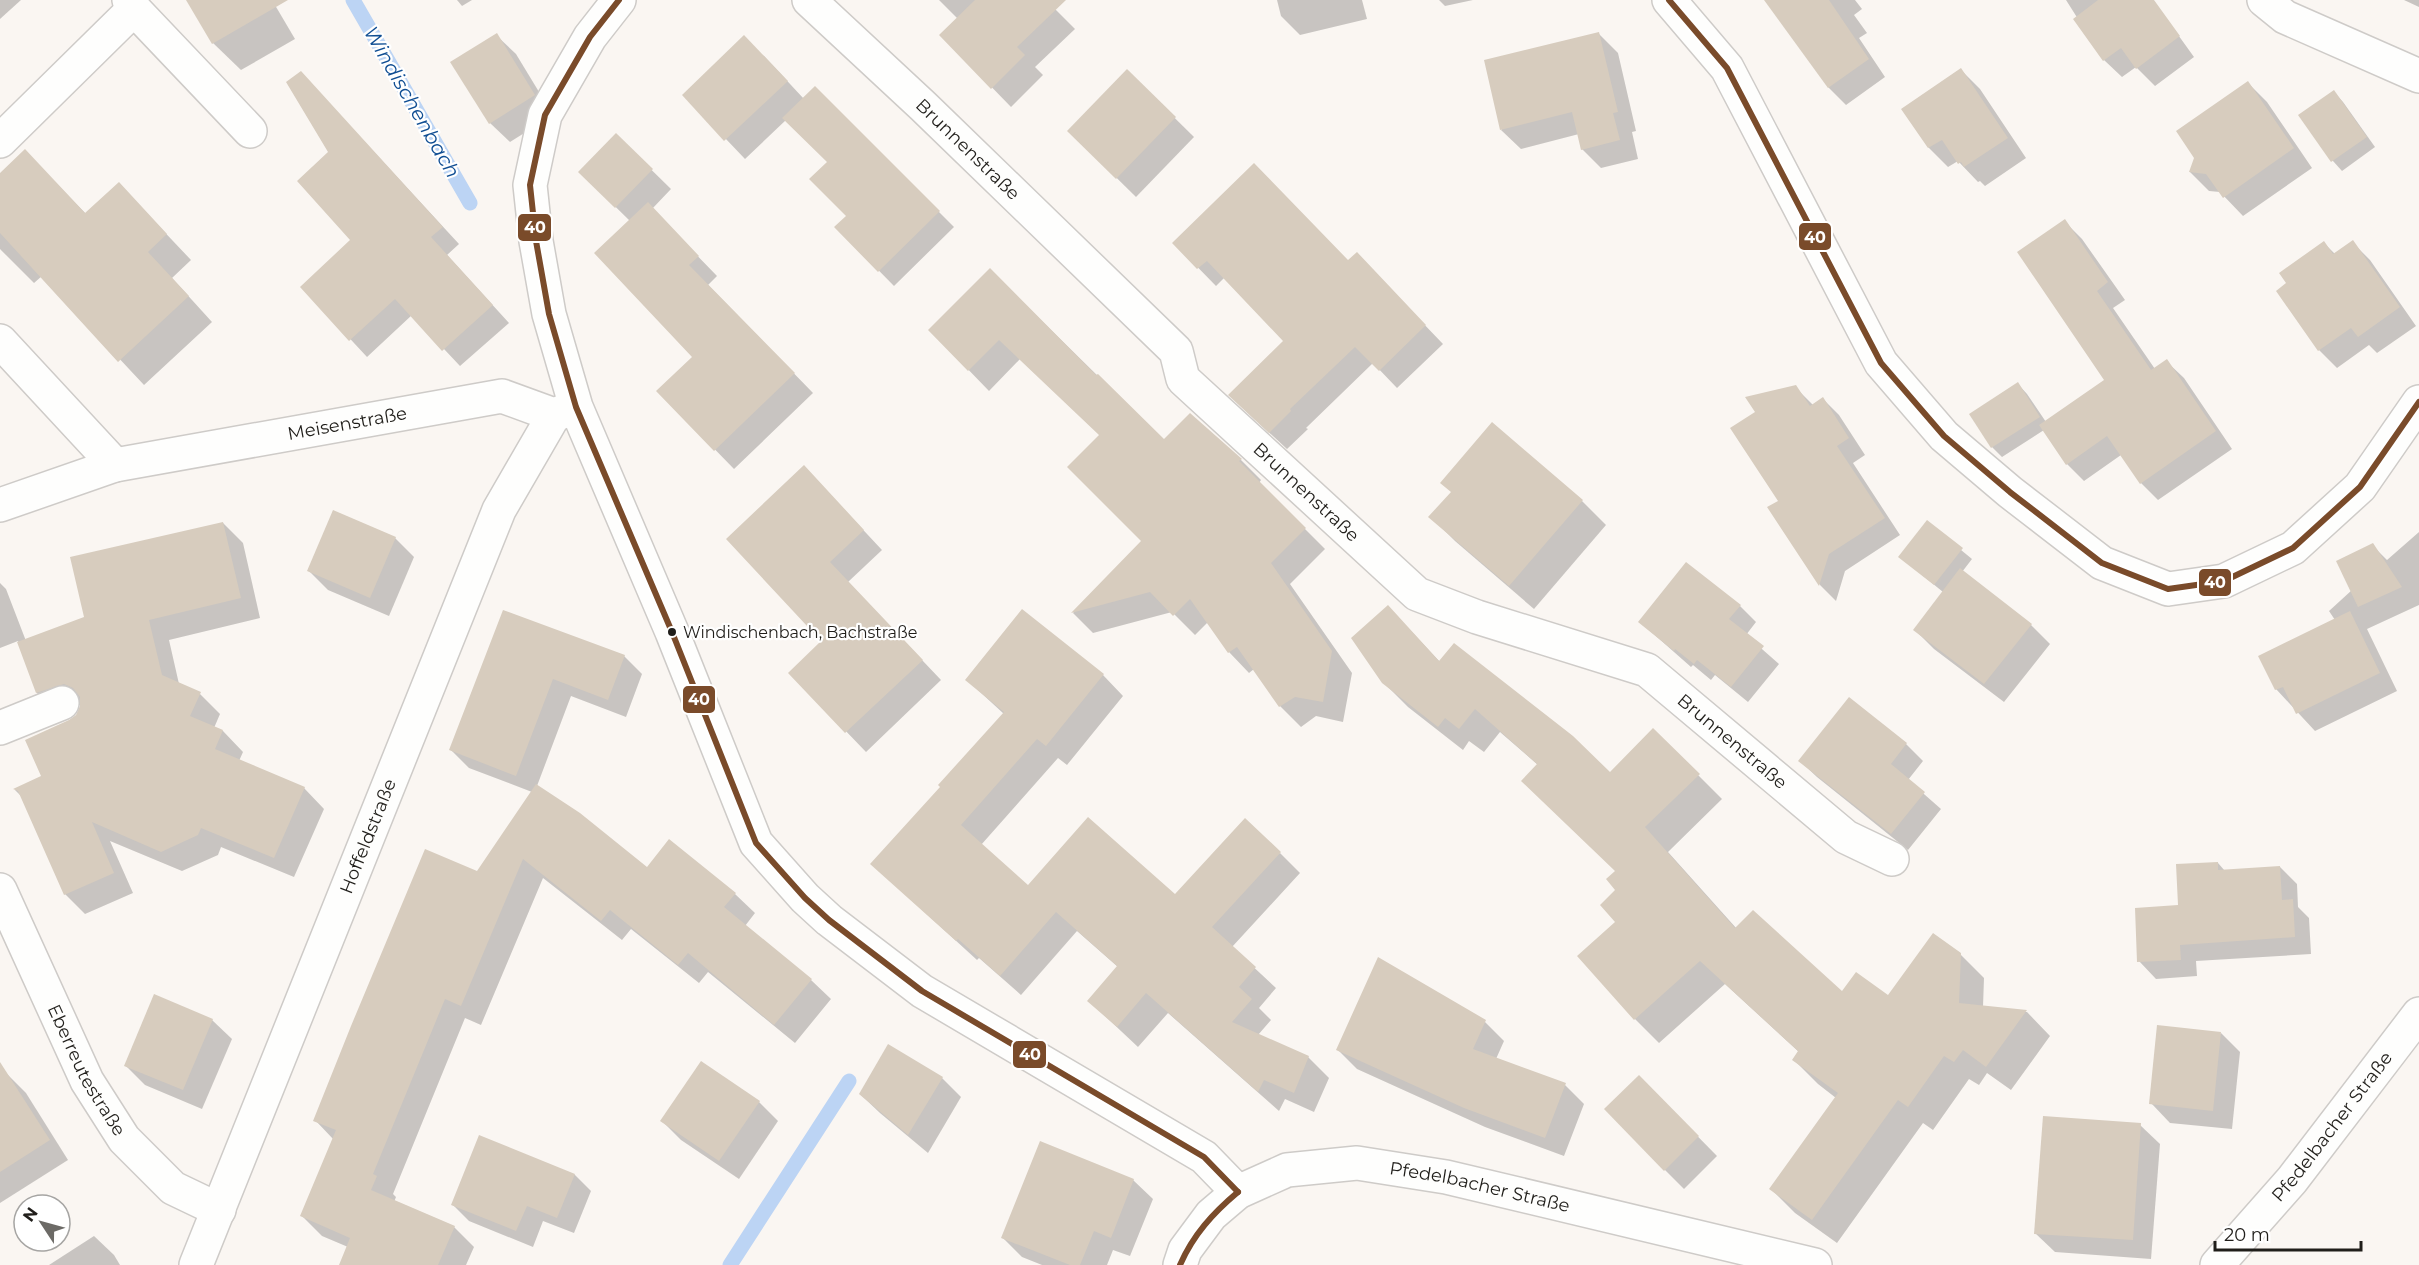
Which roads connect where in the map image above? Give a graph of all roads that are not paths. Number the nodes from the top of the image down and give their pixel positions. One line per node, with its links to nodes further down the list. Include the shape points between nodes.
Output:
1 (620, 0): 11 (street, via 590,36 545,115 530,185)
2 (809, 0): 16 (street, Brunnenstraße, via 1176,351 1183,380 1417,594 1477,617 1647,670 1846,837)
3 (1669, 0): 10 (street, via 1727,68 1881,363 1944,436 2102,563 2168,589 2224,581 2293,548 2360,487)
4 (2264, 0): 6 (street, via 2285,18)
5 (131, 4): 7 (street); 8 (street)
6 (2419, 76)
7 (250, 131)
8 (0, 141)
9 (0, 340): 12 (street)
10 (2419, 402)
11 (565, 411): 12 (street, Meisenstraße, via 502,396); 19 (street, via 672,632 756,843 829,920 922,991 1204,1157); 20 (street, Hoffeldstraße, via 499,510)
12 (115, 465): 13 (street, Meisenstraße)
13 (0, 505)
14 (62, 703): 15 (street)
15 (0, 728)
16 (1892, 859)
17 (0, 890): 20 (street, Eberreutestraße, via 87,1081 124,1139 173,1188)
18 (2419, 1014): 24 (street, Pfedelbacher Straße, via 2292,1180)
19 (1238, 1192): 22 (street, Pfedelbacher Straße, via 1211,1215 1185,1250); 23 (street, Pfedelbacher Straße, via 1287,1170 1357,1163 1446,1177)
20 (219, 1210): 21 (street, Hoffeldstraße)
21 (196, 1265)
22 (1180, 1265)
23 (1815, 1265)
24 (2217, 1265)

